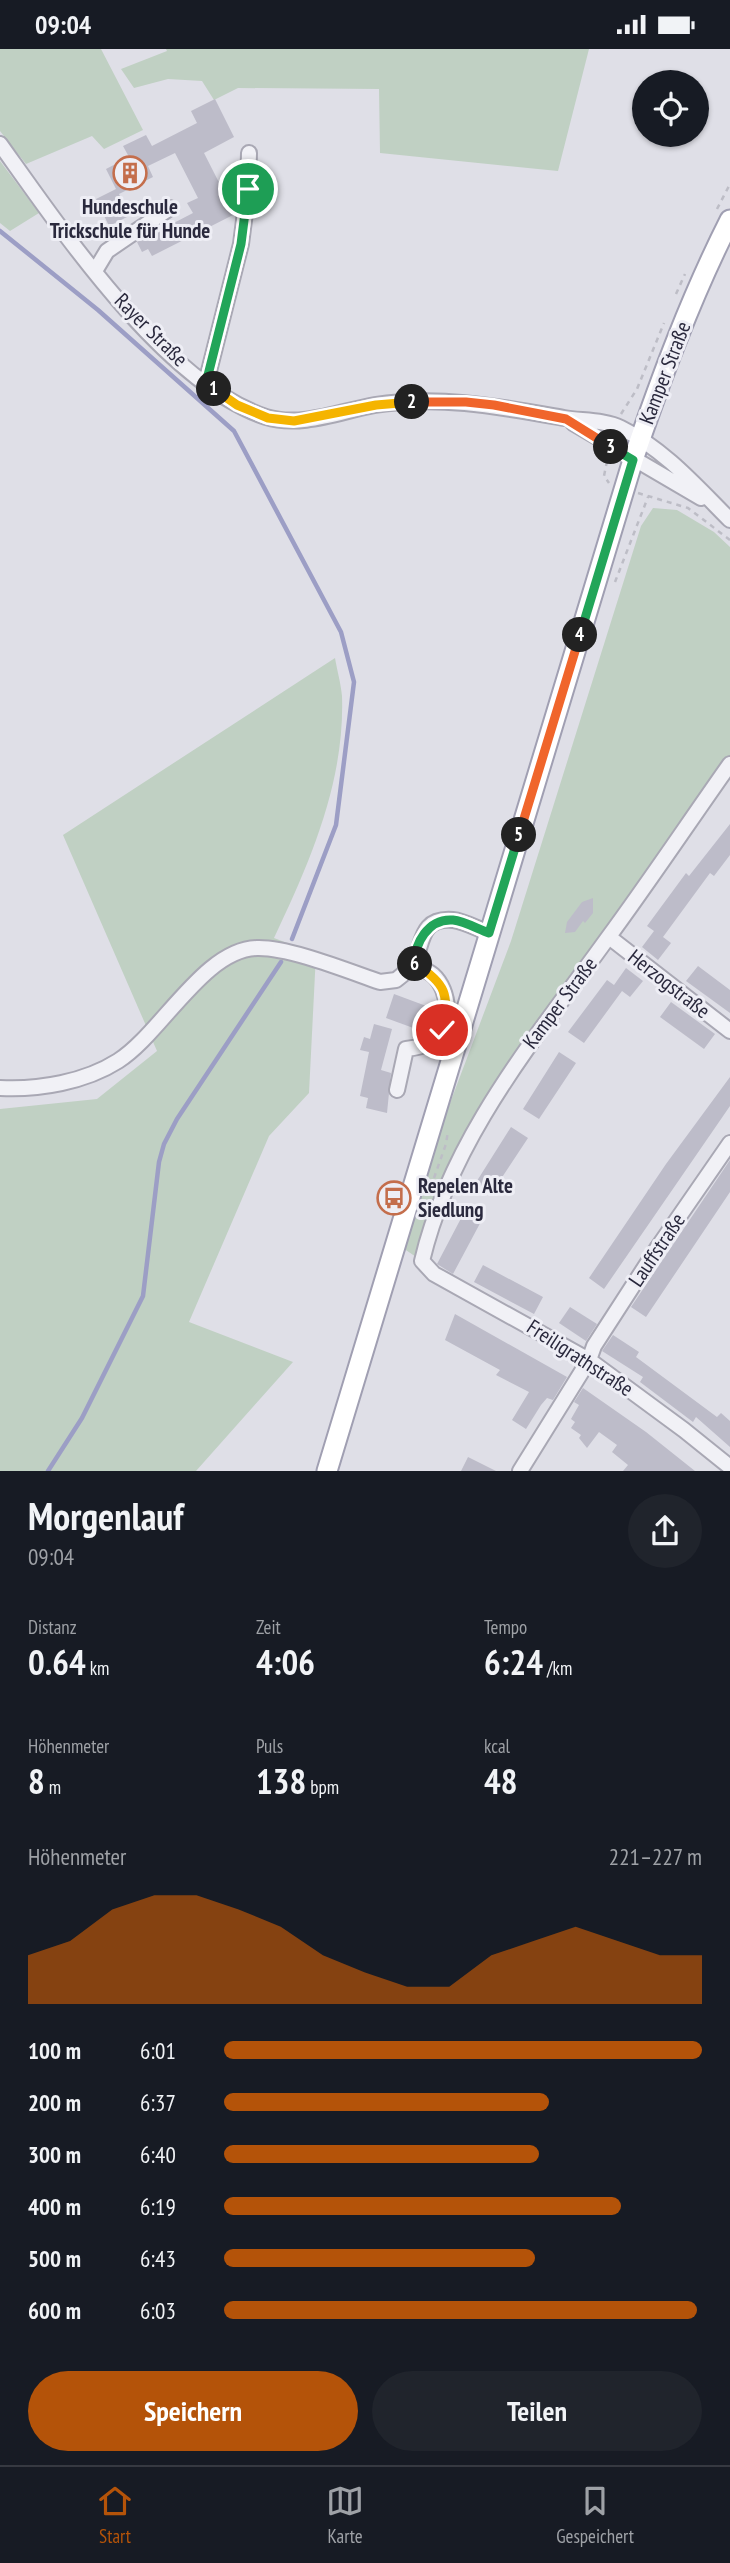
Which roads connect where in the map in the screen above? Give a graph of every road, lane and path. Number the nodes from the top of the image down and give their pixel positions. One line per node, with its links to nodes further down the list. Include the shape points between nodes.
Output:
1 (0, 144): 5 (street, Rayer Straße)
2 (249, 153): 6 (street, via 241,244)
3 (170, 208): 5 (street, via 107,251)
4 (730, 220): 8 (main road, Kamper Straße, via 674,345)
5 (95, 271): 6 (street, Rayer Straße, via 163,348)
6 (206, 383): 7 (street, Rayer Straße, via 237,405 268,418 294,421 416,401 494,405)
7 (566, 419): 8 (street, Rayer Straße, via 618,426); 9 (street, Rayer Straße)
8 (640, 439): 10 (main road, Kamper Straße); 12 (street, Rayer Straße, via 677,467)
9 (612, 447): 10 (street, Rayer Straße); 11 (path, via 604,476 610,484)
10 (633, 460): 11 (main road, Kamper Straße); 12 (street, Rayer Straße)
11 (624, 488): 13 (path, via 688,508); 15 (main road, Kamper Straße)
12 (725, 515)
13 (730, 540)
14 (730, 764): 16 (street, Kamper Straße)
15 (489, 933): 17 (street, via 453,920 437,922 418,945); 25 (main road, Kamper Straße)
16 (609, 937): 18 (street, Herzogstraße); 22 (street, Kamper Straße, via 513,1067 475,1128)
17 (414, 964): 19 (street, via 396,980 380,982 280,950 236,952 197,981 119,1061 70,1081); 20 (street, via 434,976 445,992 447,1009 434,1041 406,1049)
18 (730, 1031)
19 (0, 1089)
20 (397, 1090)
21 (730, 1143): 23 (street, Lauffstraße, via 658,1247)
22 (422, 1261): 23 (street, Freiligrathstraße, via 434,1274)
23 (589, 1360): 24 (street, Freiligrathstraße); 26 (street, Lauffstraße)
24 (730, 1467)
25 (327, 1471)
26 (520, 1471)

